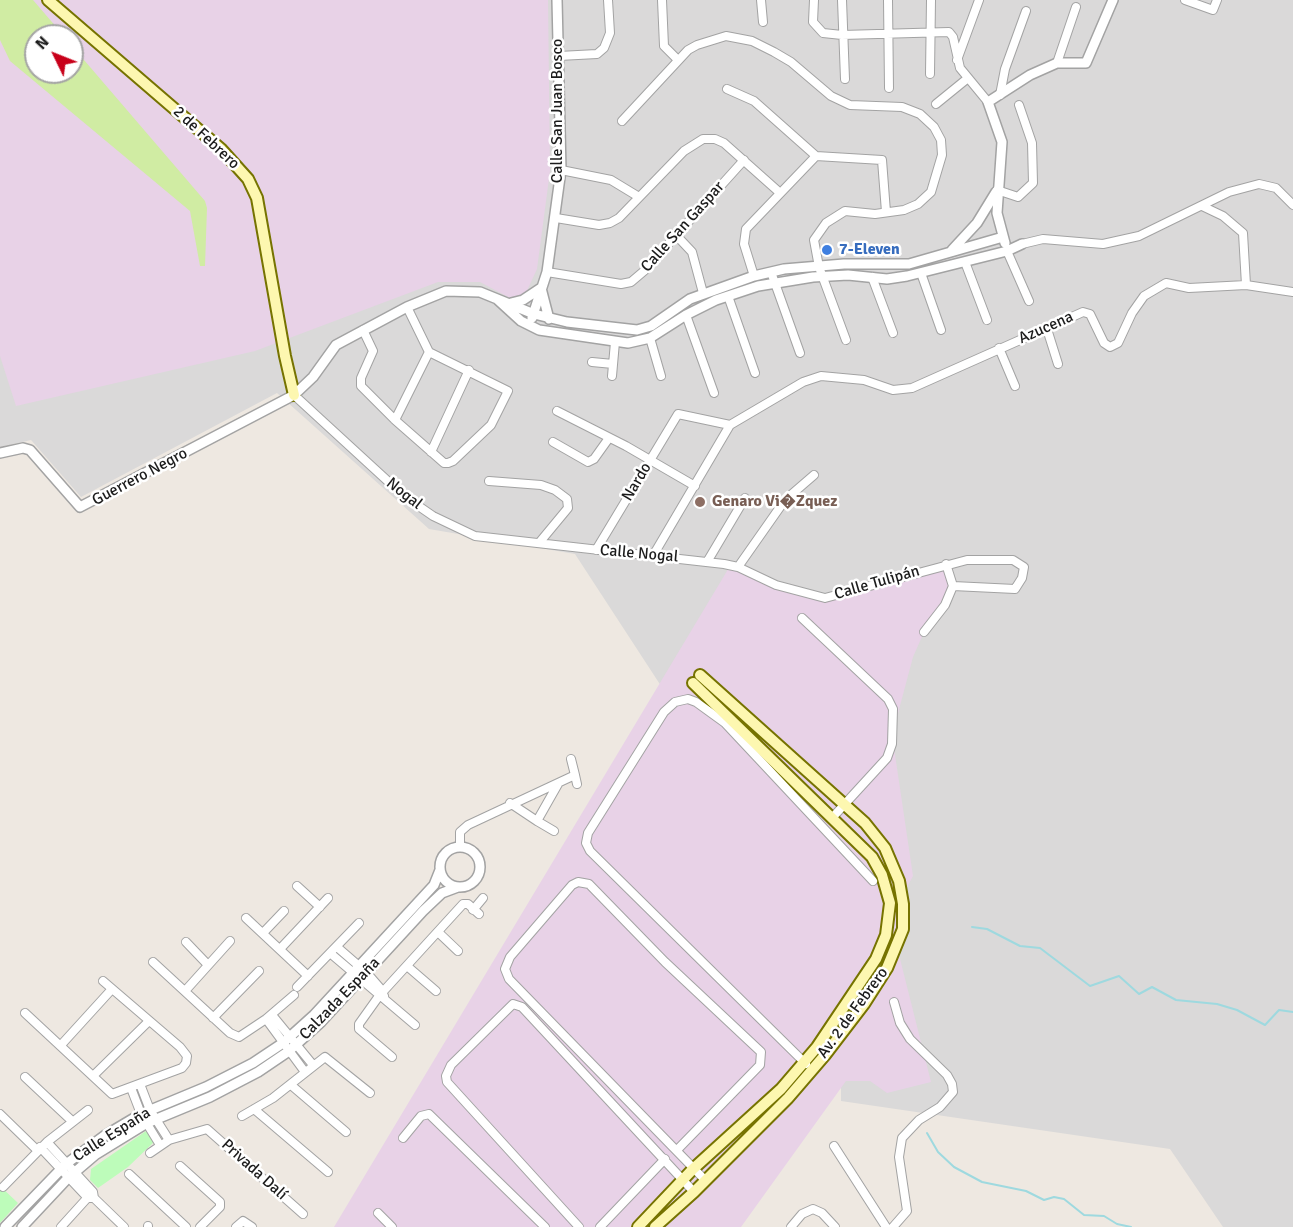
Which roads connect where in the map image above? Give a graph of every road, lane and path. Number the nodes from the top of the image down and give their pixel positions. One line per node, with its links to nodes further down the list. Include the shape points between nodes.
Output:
1 (48, 0): 14 (main road, 2 de Febrero)
2 (557, 0): 21 (street, Calle San Juan Bosco)
3 (608, 0): 21 (street, via 610,33 604,48 597,54)
4 (662, 0): 22 (street, via 664,46)
5 (761, 0): 17 (street)
6 (814, 0): 20 (street, via 813,22 817,29)
7 (842, 0): 20 (street)
8 (888, 0): 18 (street)
9 (932, 0): 19 (street)
10 (979, 0): 23 (street)
11 (1113, 0): 24 (street, via 1086,63)
12 (1185, 0): 13 (street, via 1213,10)
13 (1217, 0)
14 (62, 4): 93 (main road, 2 de Febrero, via 221,149 248,179 257,198)
15 (1076, 7): 24 (street)
16 (1026, 10): 30 (street)
17 (763, 22)
18 (888, 33): 19 (street); 20 (street); 28 (street)
19 (932, 33): 23 (street, via 951,34); 25 (street)
20 (842, 35): 27 (street)
21 (559, 56): 37 (street, Calle San Juan Bosco)
22 (677, 59): 34 (street); 43 (street, via 697,45 726,36 752,41 791,62 840,101 850,105 902,107 920,114 941,140 938,174 931,192 918,204)
23 (957, 62): 26 (street)
24 (1057, 63): 30 (street)
25 (930, 74)
26 (968, 78): 31 (street); 32 (street)
27 (845, 79)
28 (889, 88)
29 (727, 89): 35 (street, via 754,101)
30 (1000, 95): 31 (street)
31 (988, 102): 38 (street, via 1002,142)
32 (936, 104)
33 (1019, 105): 38 (street, via 1032,142 1033,183 1018,197)
34 (622, 121)
35 (816, 156): 39 (street); 43 (street, via 882,160)
36 (744, 160): 39 (street); 40 (street, via 724,143 703,140 684,151); 45 (street, Calle San Gaspar)
37 (561, 170): 40 (street, via 611,180); 44 (street, Calle San Juan Bosco)
38 (997, 190): 46 (street); 49 (street, via 977,223)
39 (779, 192): 55 (street, via 746,229 744,244)
40 (639, 197): 44 (street, via 610,223 599,225)
41 (1293, 205): 42 (street, via 1267,184 1244,187)
42 (1202, 206): 47 (street, via 1155,231 1103,244 1043,239); 59 (street, via 1223,216 1243,233)
43 (886, 212): 51 (street, via 845,211 832,218 814,240)
44 (556, 218): 52 (street, Calle San Juan Bosco)
45 (675, 234): 52 (street, Calle San Gaspar, via 631,282 621,284); 62 (street, via 692,252)
46 (1003, 237): 47 (street); 48 (street); 49 (street)
47 (1022, 243): 48 (street)
48 (1007, 251): 50 (street); 64 (street)
49 (950, 252): 51 (street, via 894,266)
50 (965, 262): 54 (street); 71 (street)
51 (819, 267): 53 (street); 56 (street)
52 (547, 272): 60 (street, Calle San Juan Bosco)
53 (771, 272): 55 (street); 58 (street)
54 (921, 273): 57 (street); 76 (street)
55 (753, 276): 62 (street)
56 (822, 276): 57 (street); 58 (street); 79 (street)
57 (872, 278): 77 (street)
58 (774, 284): 63 (street); 83 (street)
59 (1246, 285): 61 (street); 74 (street, Azucena, via 1189,288 1173,283 1157,287 1137,304 1118,343 1110,346 1104,343 1087,311)
60 (541, 288): 65 (street); 67 (street, Calle San Juan Bosco); 70 (street)
61 (1293, 292)
62 (703, 293): 69 (street)
63 (728, 296): 68 (street); 88 (street)
64 (1029, 301)
65 (508, 306): 66 (street, via 480,292 446,291); 67 (street); 72 (street)
66 (407, 307): 75 (street); 82 (street)
67 (534, 314): 70 (street); 72 (street, Calle San Juan Bosco)
68 (686, 315): 73 (street); 92 (street)
69 (662, 316): 70 (street, via 651,326 630,330); 73 (street)
70 (549, 319)
71 (987, 320)
72 (529, 326): 80 (street, via 554,334)
73 (669, 326): 78 (street)
74 (1047, 329): 81 (street, Azucena); 86 (street)
75 (363, 330): 93 (street, via 336,345); 95 (street, via 373,351 361,386)
76 (941, 330)
77 (893, 333)
78 (650, 338): 80 (street); 90 (street)
79 (846, 340)
80 (615, 342): 85 (street)
81 (999, 348): 91 (street); 96 (street, Azucena, via 912,387 892,390 864,380 821,376 803,382)
82 (429, 352): 87 (street); 95 (street)
83 (800, 354)
84 (592, 362): 85 (street)
85 (613, 364): 89 (street)
86 (1058, 364)
87 (469, 370): 99 (street); 99 (street, via 504,386 507,396 491,425 453,461 444,463)
88 (755, 373)
89 (612, 376)
90 (661, 376)
91 (1015, 386)
92 (714, 393)
93 (294, 395): 100 (street, Guerrero Negro, via 80,507 30,450); 106 (street, Nogal, via 379,474 433,516 475,536)
94 (558, 411): 97 (street)
95 (395, 420): 99 (street)
96 (730, 425): 101 (street, Nardo, via 678,414); 104 (street)
97 (609, 438): 98 (street, via 594,459 583,461); 101 (street)
98 (553, 442)
99 (431, 452)
100 (0, 453)
101 (650, 460): 104 (street); 107 (street, Nardo)
102 (814, 475): 111 (street, via 785,500)
103 (489, 481): 106 (street, via 524,482 555,490 567,499 568,507)
104 (695, 486): 108 (street)
105 (745, 498): 109 (street)
106 (539, 543): 107 (street, Calle Nogal)
107 (596, 550): 108 (street, Calle Nogal)
108 (654, 555): 109 (street, Calle Nogal)
109 (707, 562): 111 (street, Calle Nogal)
110 (946, 564): 111 (street, Calle Tulipán, via 825,598 776,585); 112 (street); 112 (street, Calle Tulipán, via 986,559 1020,562 1024,567 1014,589)
111 (738, 567)
112 (953, 586): 114 (street, via 945,605)
113 (802, 618): 119 (street, via 888,699 893,709 892,744 887,758)
114 (924, 632)
115 (571, 759): 116 (street)
116 (575, 775): 117 (street); 118 (street)
117 (558, 784): 120 (street); 122 (street)
118 (578, 784)
119 (843, 803): 121 (street); 121 (main road, Av. 2 de Febrero, via 696,679); 167 (main road, Av. 2 de Febrero, via 885,848 899,881 903,929 887,968 864,1004)
120 (510, 804): 122 (street); 124 (street, via 463,828)
121 (832, 818): 165 (main road, Av. 2 de Febrero, via 872,857 890,903 886,935 876,959 836,1021)
122 (537, 821): 123 (street)
123 (554, 831)
124 (460, 846): 125 (street, via 445,853); 128 (street, via 475,854 480,867 474,881)
125 (440, 870): 128 (street, via 445,880); 132 (street, Calzada España)
126 (873, 881): 165 (street, via 724,723 688,699 675,702 664,712 588,833 586,843 590,851)
127 (297, 886): 131 (street)
128 (458, 887): 132 (street, Calzada España)
129 (328, 898): 131 (street)
130 (483, 898): 136 (street, via 476,912 463,904)
131 (320, 907): 141 (street)
132 (419, 908): 147 (street, Calzada España); 150 (street, Calzada España)
133 (284, 911): 137 (street)
134 (246, 918): 137 (street)
135 (359, 923): 140 (street)
136 (438, 932): 142 (street); 146 (street)
137 (263, 933): 141 (street)
138 (230, 941): 145 (street)
139 (186, 942): 145 (street)
140 (337, 947): 143 (street); 147 (street)
141 (280, 950): 149 (street)
142 (458, 951)
143 (330, 953): 147 (street); 149 (street)
144 (153, 962): 153 (street)
145 (208, 965): 153 (street)
146 (407, 966): 154 (street); 155 (street)
147 (356, 970): 150 (street); 162 (street, Calzada España)
148 (259, 971): 159 (street)
149 (308, 976): 158 (street)
150 (364, 977): 155 (street); 162 (street, Calzada España)
151 (103, 981): 152 (street)
152 (112, 989): 160 (street); 163 (street)
153 (185, 991): 159 (street)
154 (436, 991)
155 (382, 995): 161 (street); 164 (street, via 358,1025)
156 (894, 1002): 224 (street, via 909,1039 946,1075 953,1092 902,1138 899,1156 907,1211)
157 (25, 1013): 163 (street)
158 (269, 1017): 159 (street, via 238,1036); 162 (street)
159 (213, 1018)
160 (149, 1021): 169 (street); 171 (street, via 180,1047 187,1056 186,1063)
161 (415, 1025)
162 (290, 1044): 166 (street); 168 (street); 173 (street, Calzada España); 176 (street, Calzada España, via 258,1072)
163 (61, 1045): 169 (street)
164 (392, 1057)
165 (804, 1061): 167 (street); 196 (main road, Av. 2 de Febrero, via 781,1089)
166 (313, 1065): 168 (street); 175 (street, via 329,1058)
167 (810, 1070): 201 (main road, Av. 2 de Febrero, via 788,1098)
168 (305, 1072): 172 (street)
169 (93, 1076): 174 (street, via 111,1094)
170 (25, 1077): 183 (street)
171 (140, 1084): 174 (street); 180 (street)
172 (291, 1084): 177 (street); 185 (street)
173 (206, 1087): 176 (street); 180 (street, Calle España)
174 (131, 1088): 180 (street)
175 (370, 1093)
176 (210, 1097): 180 (street, Calle España)
177 (254, 1109): 181 (street); 197 (street)
178 (88, 1110): 183 (street)
179 (0, 1114): 182 (street)
180 (148, 1116): 187 (street); 188 (street); 195 (street, Calle España); 199 (street, Calle España)
181 (242, 1116)
182 (7, 1121): 184 (street); 189 (street)
183 (72, 1121): 189 (street)
184 (0, 1129)
185 (346, 1132)
186 (403, 1138): 216 (street, via 421,1116 429,1114)
187 (169, 1140): 188 (street, Privada Dalí); 206 (street, Privada Dalí, via 207,1129)
188 (160, 1145): 192 (street, Privada Dalí)
189 (41, 1146): 195 (street); 202 (street)
190 (834, 1146): 223 (street)
191 (677, 1150): 191 (street, via 509,979 505,969 510,957 578,882 589,884 761,1053 760,1065); 196 (street)
192 (150, 1153)
193 (664, 1159): 200 (street); 217 (street, via 522,1007 509,1005 451,1065 447,1082); 218 (street)
194 (180, 1166): 212 (street, via 220,1202 220,1207)
195 (63, 1167): 199 (street); 208 (street, Calle España)
196 (693, 1169): 200 (main road, Av. 2 de Febrero); 201 (street)
197 (328, 1172)
198 (129, 1174): 211 (street)
199 (71, 1175): 204 (street); 209 (street, Calle España)
200 (683, 1180): 203 (street); 219 (main road, Av. 2 de Febrero)
201 (705, 1180): 203 (main road, Av. 2 de Febrero)
202 (3, 1186)
203 (694, 1192): 220 (main road, Av. 2 de Febrero)
204 (92, 1196): 207 (street); 210 (street)
205 (378, 1213): 215 (street)
206 (303, 1214)
207 (120, 1226)
208 (5, 1227)
209 (22, 1227)
210 (61, 1227)
211 (186, 1227)
212 (200, 1227)
213 (236, 1227): 214 (street, via 243,1221)
214 (252, 1227)
215 (392, 1227)
216 (545, 1227)
217 (579, 1227)
218 (600, 1227)
219 (638, 1227)
220 (655, 1227)
221 (791, 1227): 222 (street, via 802,1214 813,1209)
222 (836, 1227)
223 (886, 1227)
224 (893, 1227)

